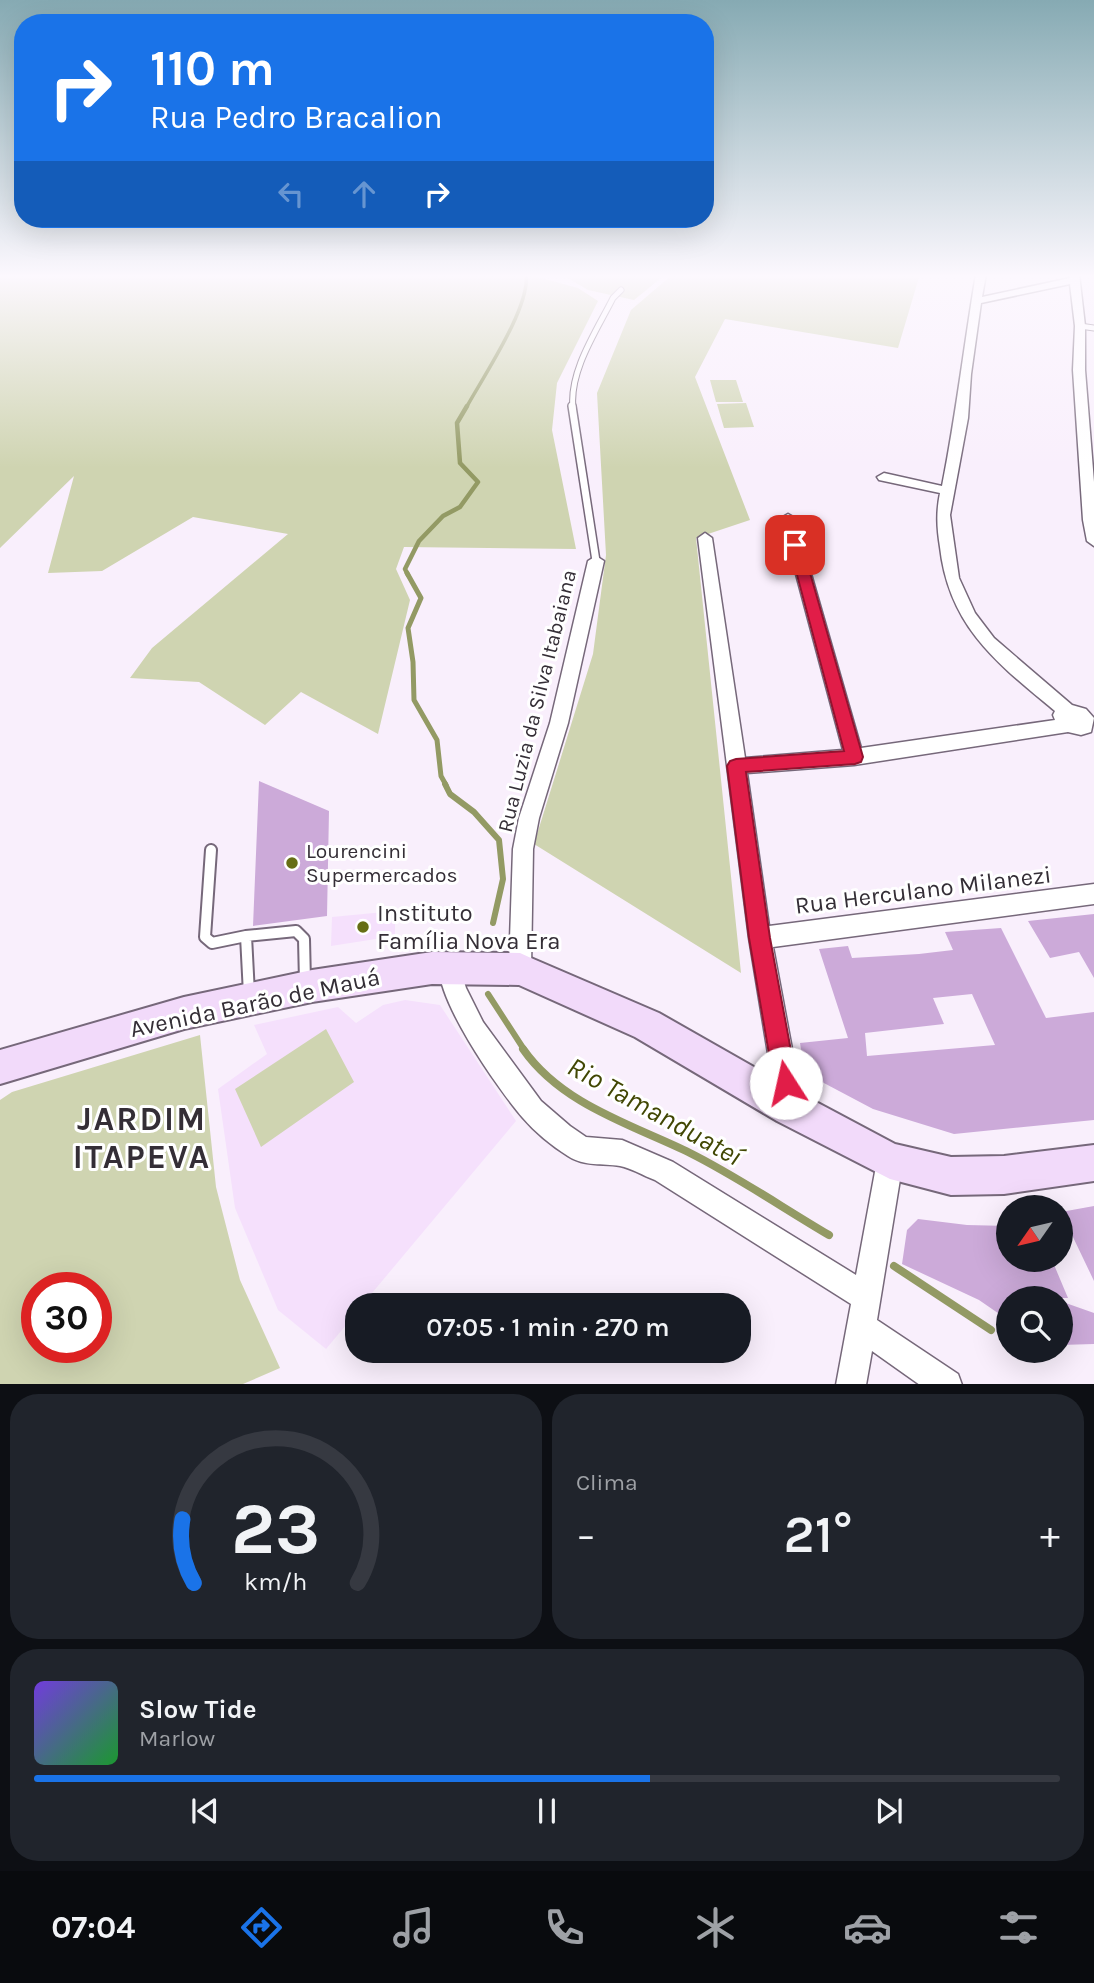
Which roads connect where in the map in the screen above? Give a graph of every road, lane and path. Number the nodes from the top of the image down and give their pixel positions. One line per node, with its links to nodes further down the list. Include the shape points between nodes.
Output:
1 (593, 339): 9 (lane, Rua Luzia da Silva Itabaiana, via 572,391)
2 (970, 339): 5 (street)
3 (1080, 339): 8 (street)
4 (884, 477): 5 (street)
5 (948, 491): 10 (street, via 943,515 951,578 968,615 1016,669)
6 (788, 518): 11 (street)
7 (705, 538): 12 (street)
8 (1094, 541)
9 (596, 561): 18 (street, Rua Luzia da Silva Itabaiana, via 559,723 523,849)
10 (1079, 720): 11 (street)
11 (855, 757): 12 (street)
12 (736, 766): 16 (street)
13 (211, 850): 15 (lane, via 205,937 212,943)
14 (1094, 894): 16 (street, Rua Herculano Milanezi)
15 (246, 936): 19 (lane, via 296,931 304,939); 20 (lane)
16 (760, 938): 22 (street)
17 (449, 968): 18 (street, Avenida Barão de Mauá); 19 (street, Avenida Barão de Mauá); 25 (street, via 475,1030 532,1110 561,1135 579,1148 622,1153 664,1171)
18 (520, 970): 22 (street, Avenida Barão de Mauá, via 647,1025)
19 (305, 988): 20 (street, Avenida Barão de Mauá)
20 (249, 1000): 21 (street, Avenida Barão de Mauá, via 184,1013)
21 (0, 1068)
22 (790, 1108): 23 (street, Avenida Barão de Mauá)
23 (890, 1161): 24 (street, Avenida Barão de Mauá, via 951,1176 1004,1175); 25 (street)
24 (1094, 1163)
25 (865, 1312): 26 (street); 27 (street)
26 (851, 1384)
27 (947, 1384)

